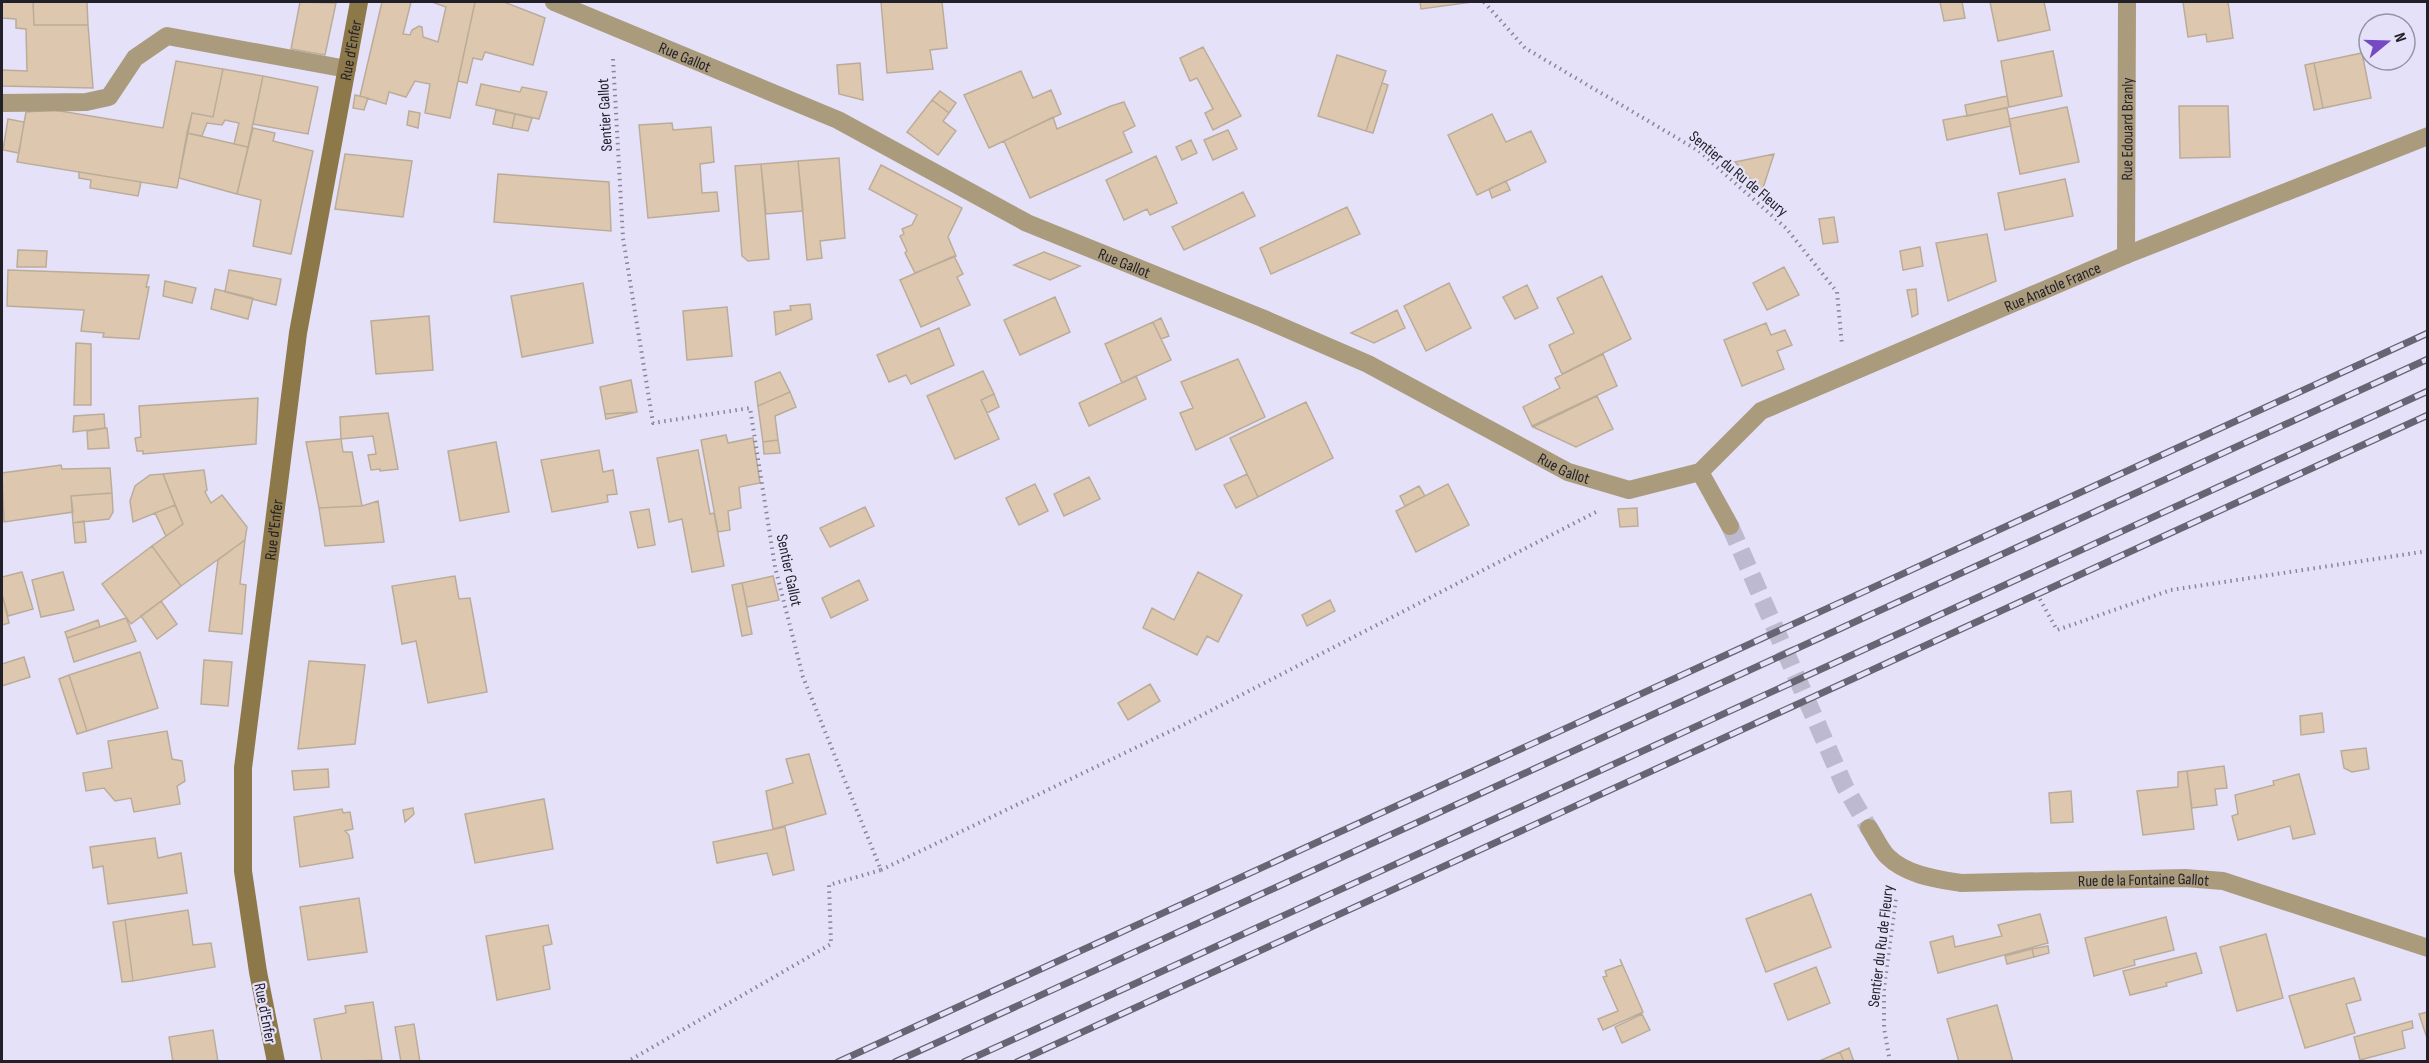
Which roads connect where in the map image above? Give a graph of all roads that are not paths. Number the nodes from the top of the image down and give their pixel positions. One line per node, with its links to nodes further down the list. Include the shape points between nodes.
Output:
1 (359, 2): 4 (street, Rue d'Enfer)
2 (554, 2): 8 (street, Rue Gallot, via 838,120 1027,224 1368,364 1568,472 1629,490)
3 (2127, 2): 7 (street, Rue Edouard Branly)
4 (347, 69): 5 (street, via 167,36 135,58 108,97 86,102); 12 (street, Rue d'Enfer, via 298,333 243,768 243,871)
5 (2, 103)
6 (2427, 136): 7 (street, Rue Anatole France)
7 (2126, 255): 8 (street, Rue Anatole France, via 1761,411)
8 (1700, 472): 9 (street)
9 (1730, 526)
10 (1869, 828): 11 (street, Rue de la Fontaine Gallot, via 1886,855 1903,868 1933,878 1961,883 2185,878 2223,881)
11 (2427, 948)
12 (276, 1062)

